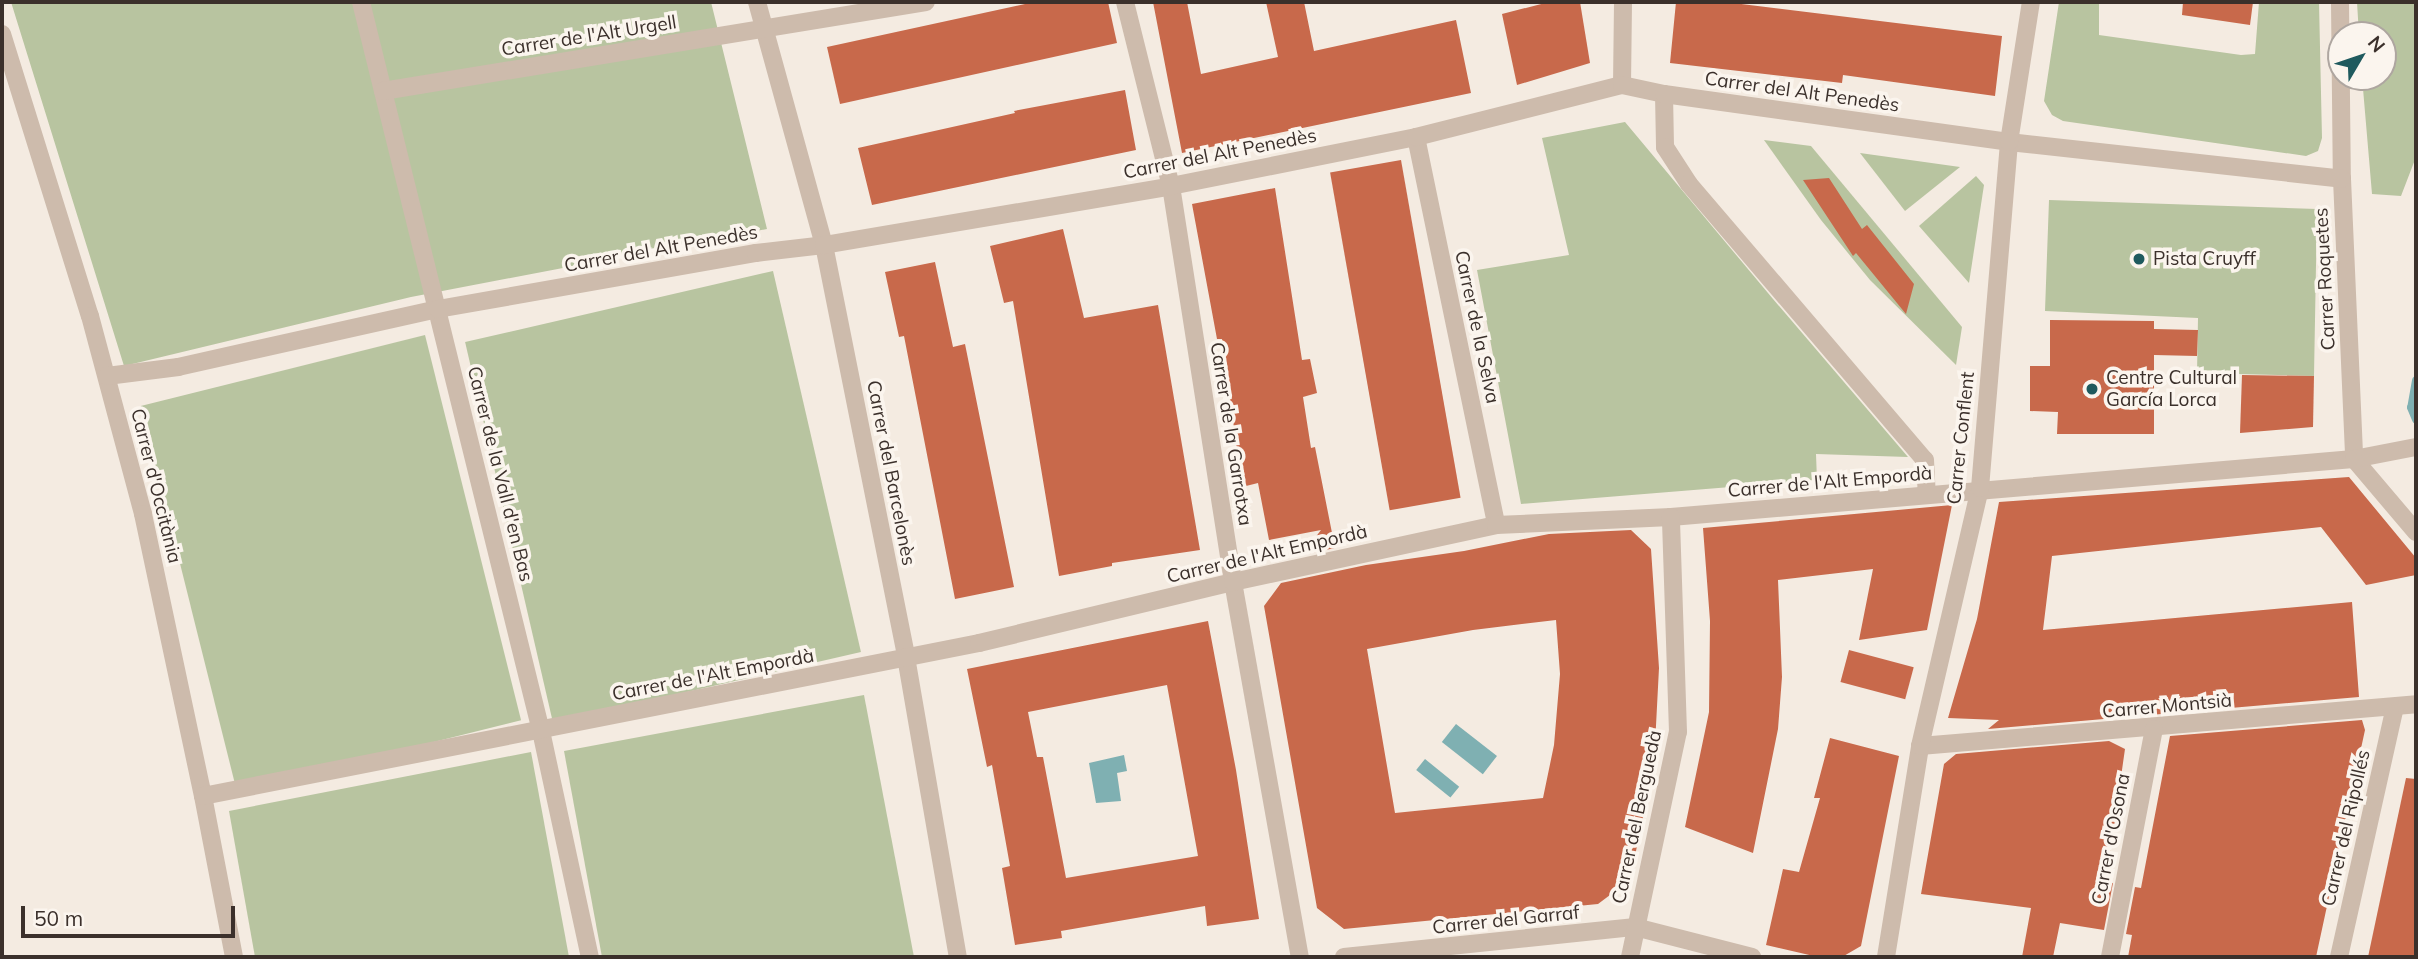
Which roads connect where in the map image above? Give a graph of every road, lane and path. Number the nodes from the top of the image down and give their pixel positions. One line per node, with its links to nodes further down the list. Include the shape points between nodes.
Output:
1 (361, 2): 11 (street, Carrer de la Vall d'en Bas)
2 (757, 2): 8 (street, Carrer del Barcelonès)
3 (926, 2): 8 (street, Carrer de l'Alt Urgell)
4 (1125, 2): 16 (street, Carrer de la Garrotxa)
5 (1623, 2): 10 (street)
6 (2031, 2): 14 (street, Carrer Conflent)
7 (2340, 2): 15 (street, Carrer Roquetes)
8 (765, 26): 11 (street, Carrer de l'Alt Urgell); 17 (street, Carrer del Barcelonès)
9 (2, 34): 19 (street, Carrer d'Occitània)
10 (1622, 85): 12 (street, Carrer del Alt Penedès); 13 (street, Carrer del Alt Penedès)
11 (383, 91): 18 (street, Carrer de la Vall d'en Bas)
12 (1664, 94): 14 (street, Carrer del Alt Penedès); 23 (street, via 1665,146 1689,184 1925,460)
13 (1416, 138): 16 (street, Carrer del Alt Penedès); 25 (street, Carrer de la Selva)
14 (2009, 142): 15 (street, Carrer del Alt Penedès); 22 (street, Carrer Conflent)
15 (2342, 179): 21 (street, Carrer Roquetes)
16 (1171, 186): 17 (street, Carrer del Alt Penedès); 27 (street, Carrer de la Garrotxa)
17 (824, 245): 18 (street, Carrer del Alt Penedès); 28 (street, Carrer del Barcelonès)
18 (438, 310): 19 (street, Carrer del Alt Penedès, via 177,367); 32 (street, Carrer de la Vall d'en Bas)
19 (107, 376): 34 (street, Carrer d'Occitània, via 143,514)
20 (2409, 448): 21 (street, Carrer de l'Alt Empordà)
21 (2354, 459): 22 (street, Carrer de l'Alt Empordà); 26 (street)
22 (1980, 488): 23 (street, Carrer de l'Alt Empordà); 33 (street, Carrer Conflent)
23 (1927, 495): 24 (street, Carrer de l'Alt Empordà)
24 (1671, 517): 25 (street, Carrer de l'Alt Empordà); 35 (street, Carrer del Berguedà, via 1678,732)
25 (1496, 525): 27 (street, Carrer de l'Alt Empordà)
26 (2416, 532)
27 (1233, 582): 28 (street, Carrer de l'Alt Empordà); 39 (street, Carrer de la Garrotxa)
28 (906, 657): 32 (street, Carrer de l'Alt Empordà); 38 (street, Carrer del Barcelonès)
29 (2416, 704): 30 (street, Carrer Montsià)
30 (2395, 707): 31 (street, Carrer Montsià); 45 (street, Carrer del Ripollés)
31 (2154, 729): 33 (street, Carrer Montsià); 44 (street, Carrer d'Osona)
32 (541, 731): 34 (street, Carrer de l'Alt Empordà); 37 (street, Carrer de la Vall d'en Bas)
33 (1920, 746): 43 (street, Carrer Conflent)
34 (204, 796): 36 (street, Carrer d'Occitània)
35 (1635, 928): 40 (street, Carrer del Garraf); 41 (street, Carrer del Berguedà); 42 (street, Carrer del Garraf)
36 (234, 957)
37 (590, 957)
38 (958, 957)
39 (1300, 957)
40 (1344, 957)
41 (1630, 957)
42 (1752, 957)
43 (1886, 957)
44 (2110, 957)
45 (2339, 957)

